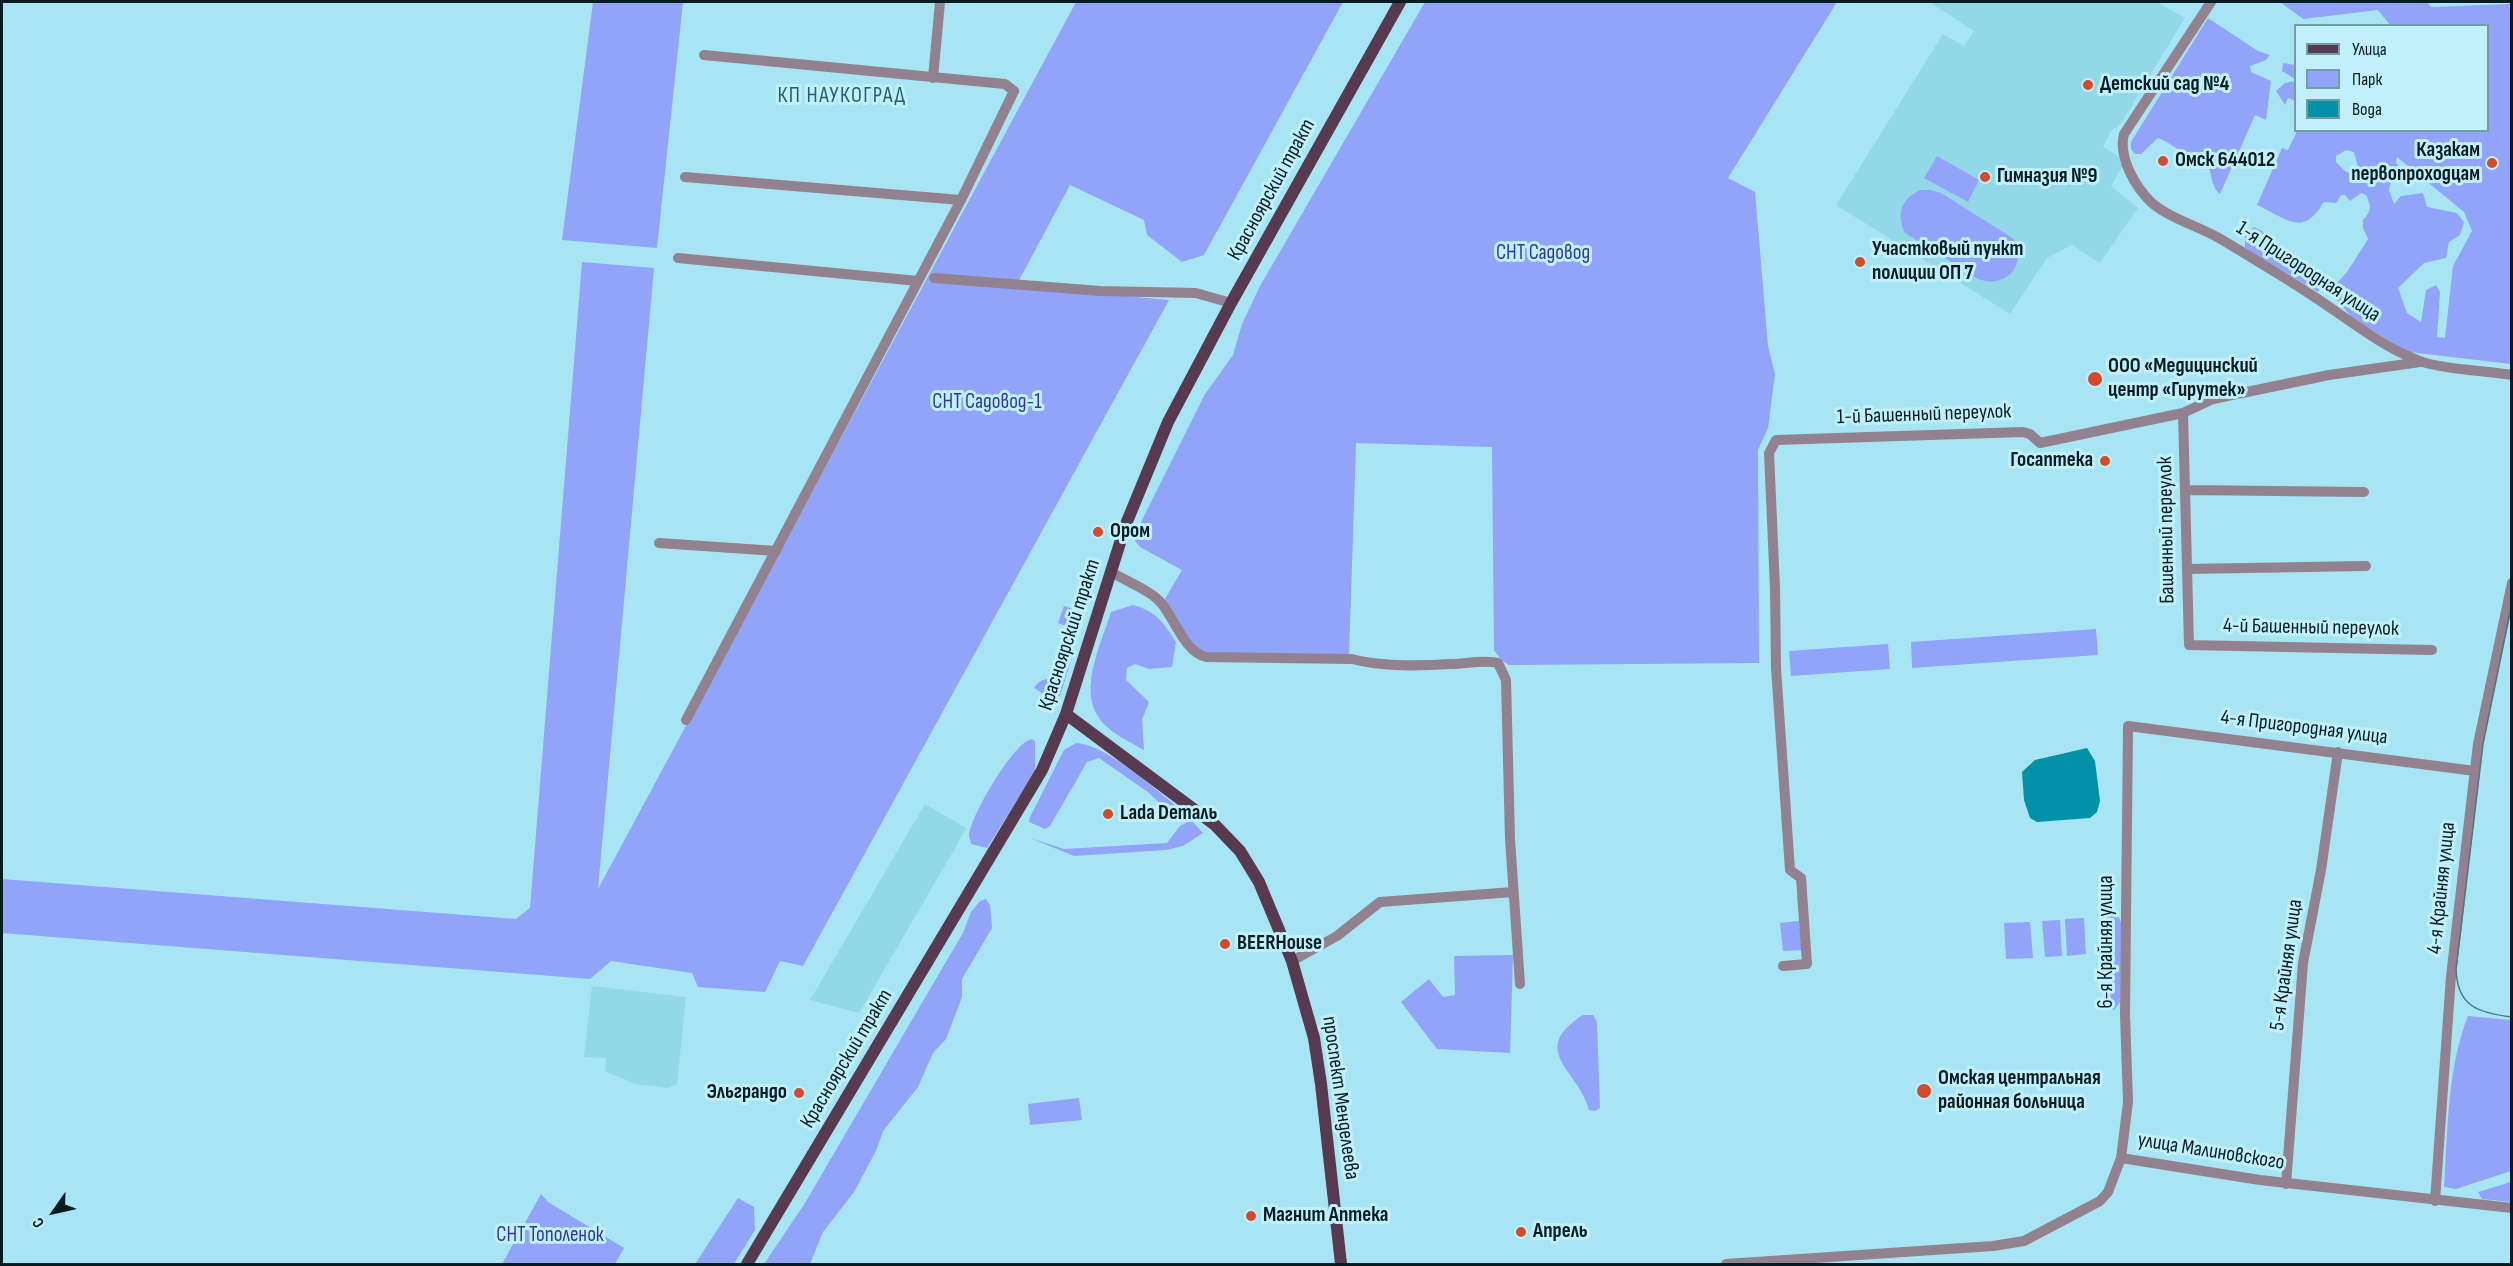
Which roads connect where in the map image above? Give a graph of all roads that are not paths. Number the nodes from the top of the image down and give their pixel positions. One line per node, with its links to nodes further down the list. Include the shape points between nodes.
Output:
1 (940, 2): 5 (street)
2 (1400, 2): 11 (main road, Красноярский тракт)
3 (2211, 2): 12 (street, 1-я Пригородная улица, via 2124,134 2121,145 2126,163 2152,202 2222,239 2361,330)
4 (704, 55): 5 (street)
5 (933, 78): 7 (street, via 1005,84 1014,91)
6 (685, 177): 7 (street)
7 (961, 200): 10 (street)
8 (678, 258): 10 (street)
9 (934, 278): 11 (street, via 1100,291 1196,293)
10 (918, 281): 18 (street)
11 (1231, 303): 21 (main road, Красноярский тракт, via 1153,454)
12 (2420, 362): 13 (street, 1-я Пригородная улица); 14 (street, 1-й Башенный переулок, via 2329,375 2213,399)
13 (2511, 375)
14 (2183, 413): 15 (street, Башенный переулок); 32 (street, 1-й Башенный переулок, via 2040,443 2023,432 1776,440 1769,453 1776,668 1790,870 1801,878 1807,964)
15 (2187, 490): 16 (street); 20 (street, Башенный переулок)
16 (2364, 492)
17 (659, 543): 18 (street)
18 (776, 551): 26 (street)
19 (2366, 566): 20 (street)
20 (2187, 569): 23 (street, Башенный переулок)
21 (1112, 572): 25 (main road, Красноярский тракт); 30 (street, via 1161,602 1200,656 1352,659 1375,665 1498,663 1506,680)
22 (2511, 583): 29 (street, 4-я Крайняя улица)
23 (2189, 645): 24 (street, 4-й Башенный переулок)
24 (2432, 650)
25 (1066, 714): 31 (main road, проспект Менделеева, via 1189,803 1240,851 1259,882); 39 (main road, Красноярский тракт, via 1042,770)
26 (686, 720)
27 (2128, 726): 28 (street, 4-я Пригородная улица); 34 (street, 6-я Крайняя улица, via 2128,1102)
28 (2338, 752): 29 (street, 4-я Пригородная улица); 35 (street, 5-я Крайняя улица, via 2303,963)
29 (2475, 771): 36 (street, 4-я Крайняя улица, via 2451,976)
30 (1513, 892): 31 (street, via 1380,902 1337,936); 33 (street)
31 (1292, 961): 38 (main road, проспект Менделеева, via 1305,998 1319,1066)
32 (1783, 966)
33 (1520, 984)
34 (2121, 1158): 35 (street, улица Малиновского); 40 (street, улица Малиновского, via 2108,1192 2100,1201 2024,1241)
35 (2286, 1184): 36 (street, улица Малиновского)
36 (2435, 1201): 37 (street, улица Малиновского)
37 (2511, 1208)
38 (1340, 1263)
39 (747, 1264)
40 (1726, 1264)

